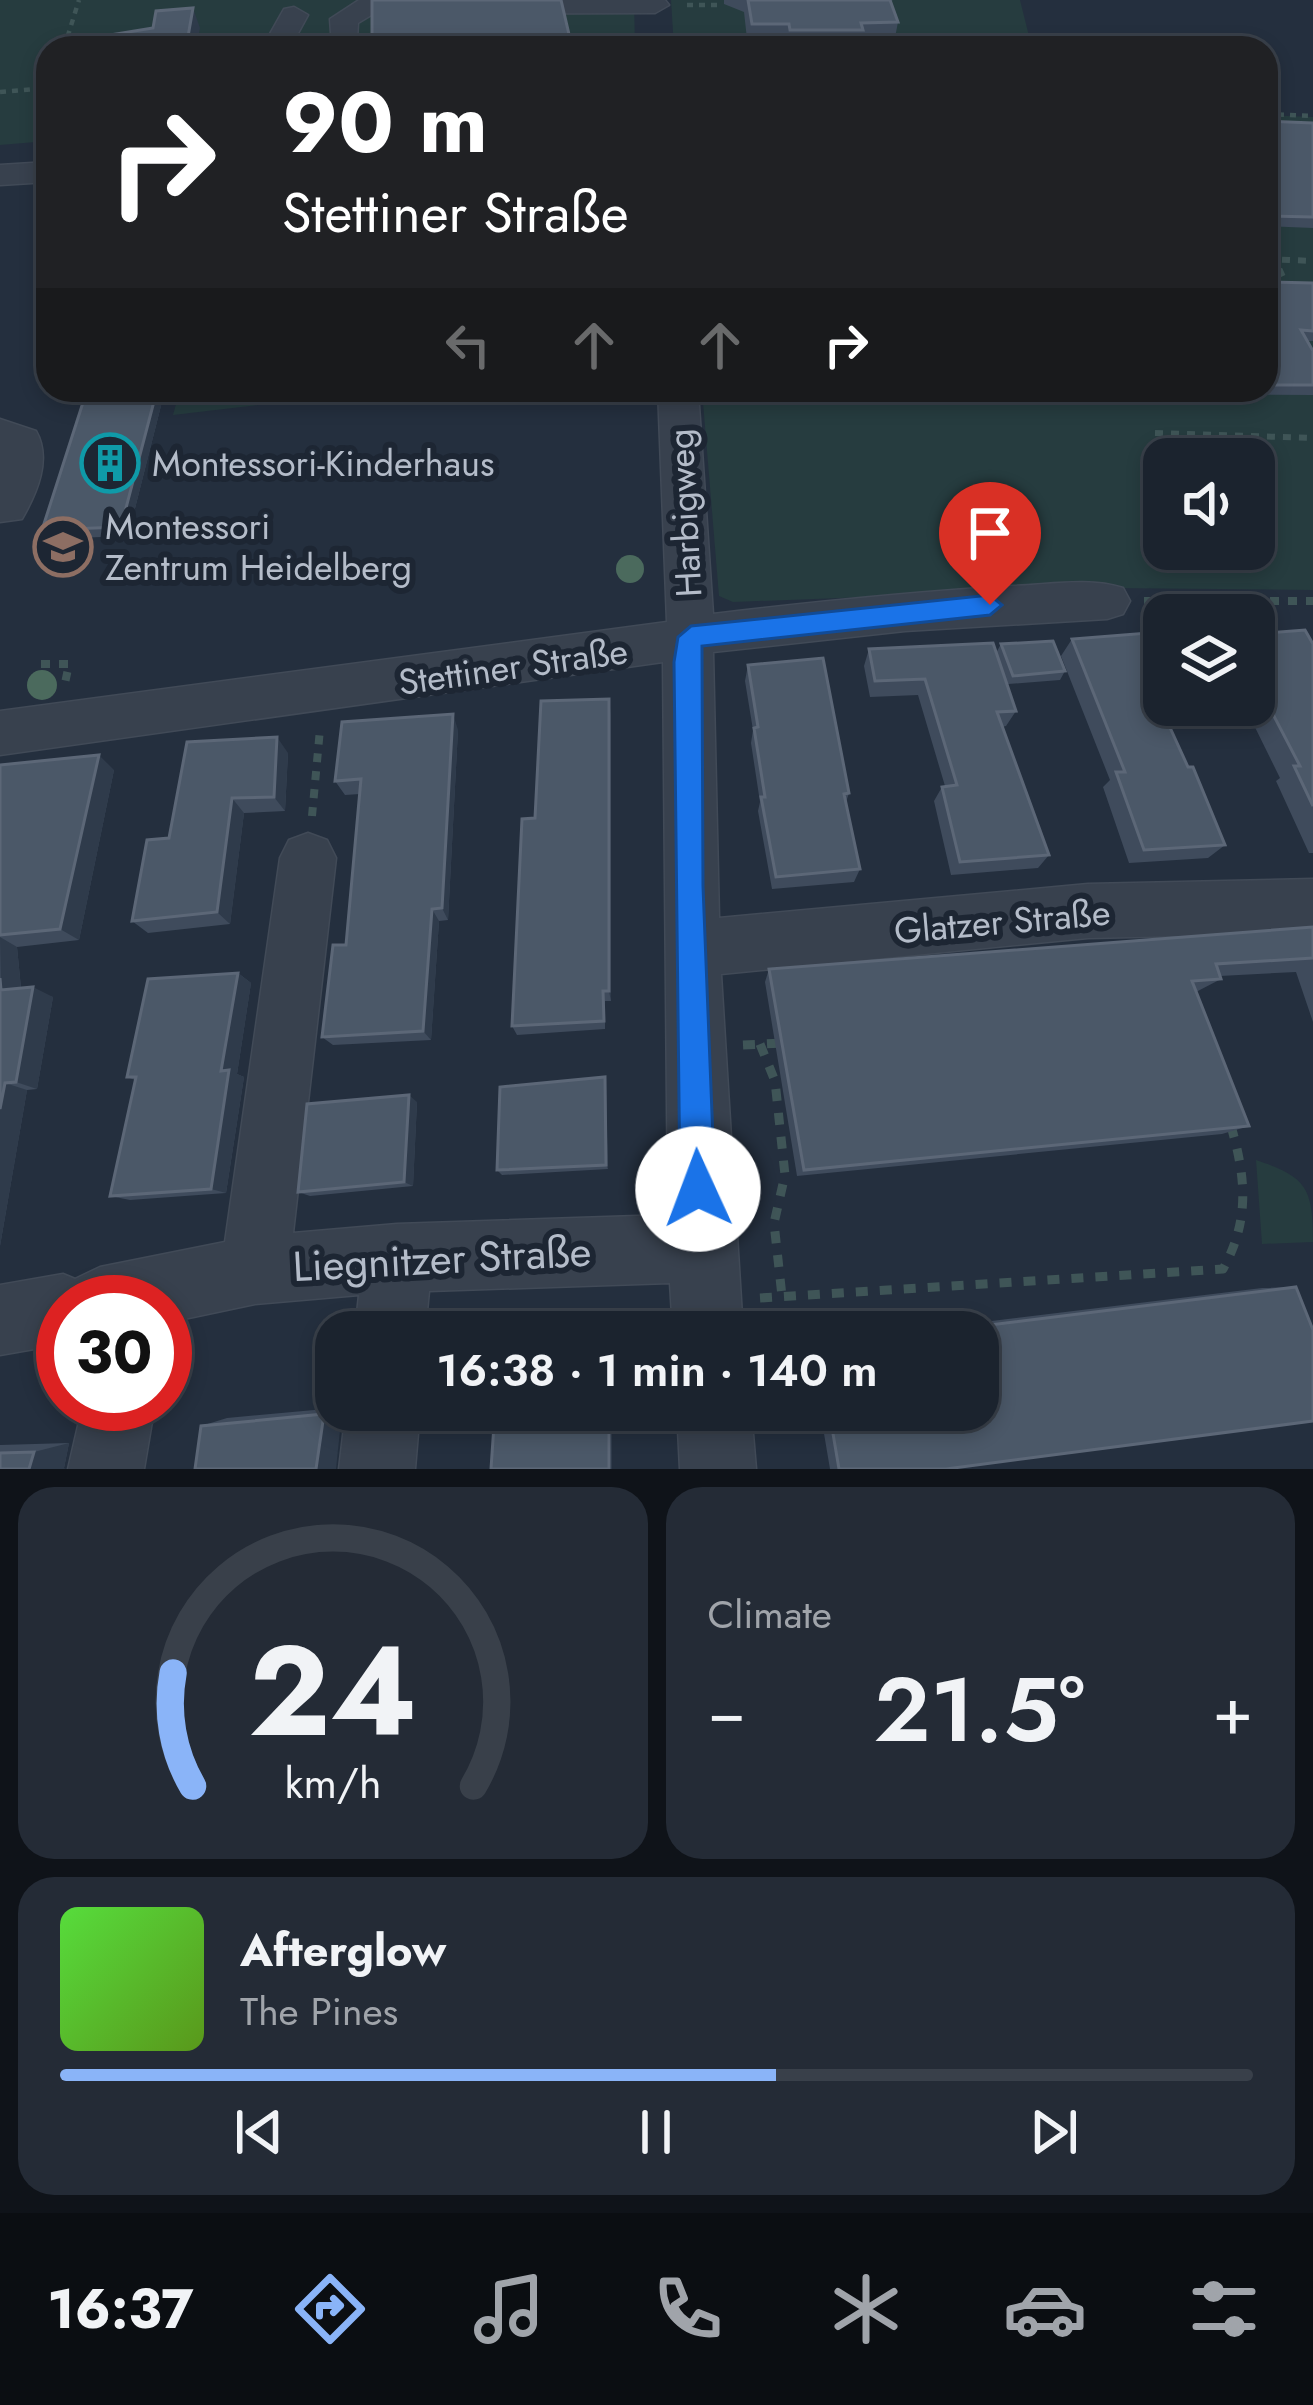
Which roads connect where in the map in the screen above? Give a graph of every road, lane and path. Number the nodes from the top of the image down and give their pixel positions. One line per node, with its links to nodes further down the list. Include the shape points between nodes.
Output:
1 (80, 0): 4 (path)
2 (655, 10): 6 (street, via 576,18 368,6 344,19)
3 (294, 15): 5 (street)
4 (68, 36)
5 (283, 36)
6 (343, 36)
7 (36, 89): 8 (path)
8 (0, 92)
9 (1278, 115): 10 (path)
10 (1313, 116)
11 (36, 173): 12 (street)
12 (0, 175)
13 (1278, 260): 14 (path)
14 (1313, 261)
15 (1278, 274): 16 (path)
16 (1294, 302)
17 (679, 402): 24 (street, Harbigweg)
18 (0, 433): 21 (street, via 21,441 25,454)
19 (1155, 433): 20 (path)
20 (1313, 438)
21 (7, 508)
22 (1107, 601): 23 (path); 24 (street, Stettiner Straße, via 950,606)
23 (1313, 601)
24 (691, 637): 25 (street, Stettiner Straße); 29 (street, Harbigweg)
25 (324, 692): 26 (street, Stettiner Straße); 27 (path)
26 (0, 733)
27 (308, 858): 35 (street, Liegnitzer Straße)
28 (1313, 906): 29 (street, Glatzer Straße, via 1088,911)
29 (692, 949): 32 (street, Harbigweg)
30 (804, 1042): 31 (path)
31 (760, 1044): 32 (path); 38 (path, via 775,1081 785,1175 774,1223)
32 (693, 1047): 37 (street, Harbigweg)
33 (1228, 1117): 38 (path, via 1245,1176 1243,1238 1223,1269)
34 (397, 1258): 35 (street, Liegnitzer Straße); 37 (street, Liegnitzer Straße); 39 (street)
35 (255, 1270): 36 (street, Liegnitzer Straße)
36 (192, 1284)
37 (705, 1294): 38 (path)
38 (782, 1296)
39 (392, 1311)
40 (36, 1314): 41 (street)
41 (0, 1320)
42 (114, 1431): 45 (street)
43 (380, 1431): 46 (street)
44 (715, 1431): 47 (street)
45 (106, 1469)
46 (377, 1469)
47 (718, 1469)

